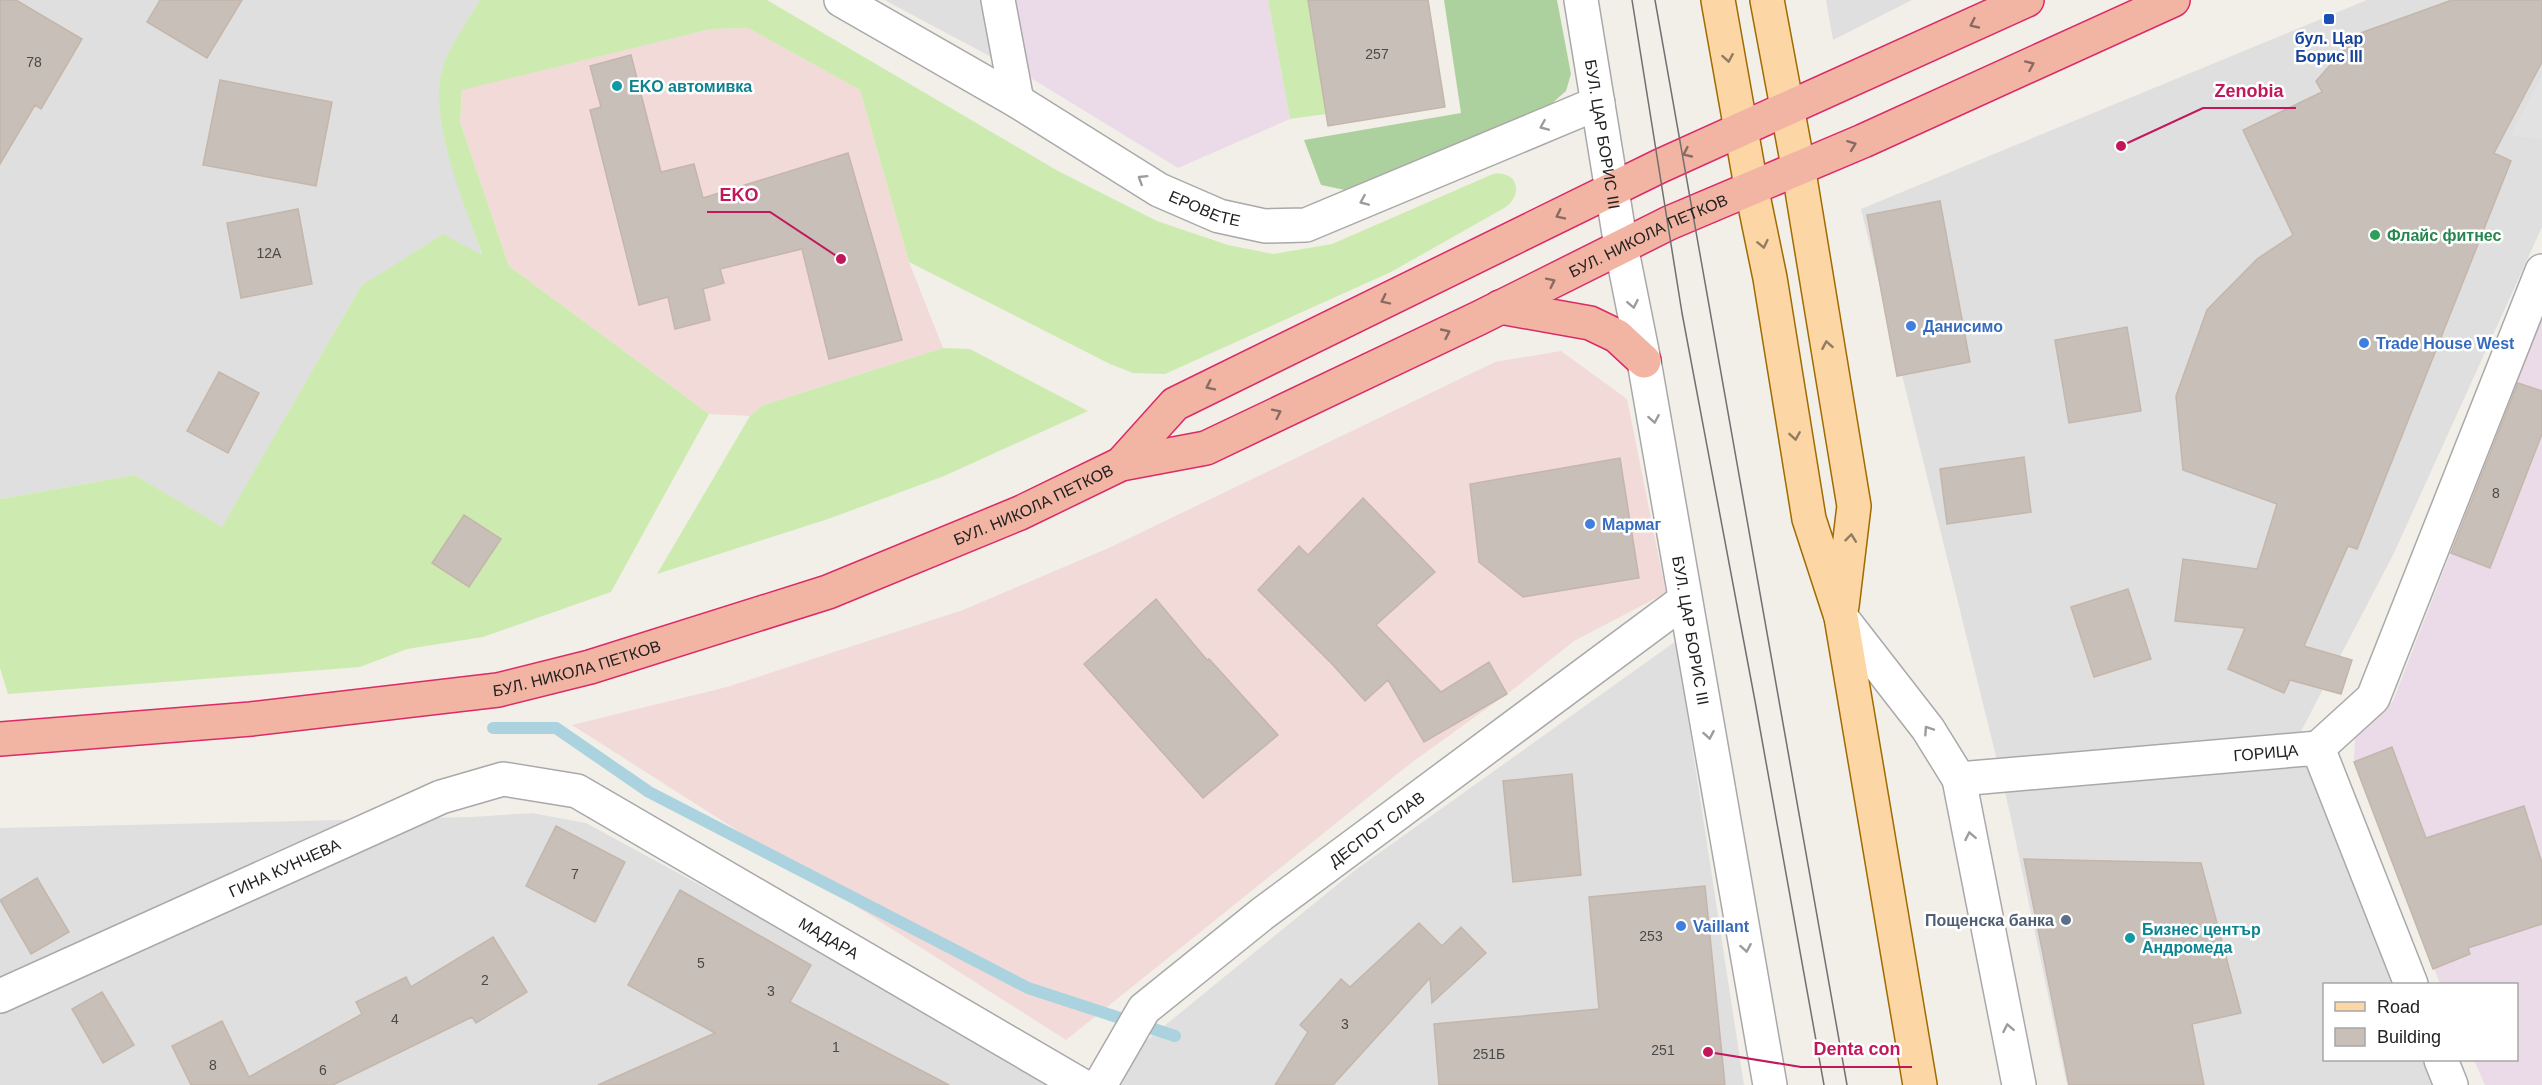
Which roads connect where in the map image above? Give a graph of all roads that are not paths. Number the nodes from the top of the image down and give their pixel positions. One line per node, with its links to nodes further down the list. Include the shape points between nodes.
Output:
1 (841, 0): 8 (street, ЕРОВЕТЕ)
2 (998, 0): 8 (street)
3 (1581, 0): 9 (street, БУЛ. ЦАР БОРИС III)
4 (1718, 0): 11 (main road, one-way to 11)
5 (1767, 0): 10 (main road)
6 (2027, 0): 10 (highway, БУЛ. НИКОЛА ПЕТКОВ, one-way to 10)
7 (2173, 0): 12 (highway, БУЛ. НИКОЛА ПЕТКОВ, one-way to 7, via 1863,141)
8 (1017, 101): 9 (street, ЕРОВЕТЕ, one-way to 8, via 1306,225 1265,226 1220,216 1159,190)
9 (1598, 103): 14 (street, БУЛ. ЦАР БОРИС III)
10 (1787, 108): 11 (highway, БУЛ. НИКОЛА ПЕТКОВ); 12 (main road)
11 (1740, 128): 13 (main road); 14 (highway, БУЛ. НИКОЛА ПЕТКОВ, one-way to 14)
12 (1798, 166): 13 (highway, БУЛ. НИКОЛА ПЕТКОВ); 21 (main road, one-way to 12, via 1854,506)
13 (1751, 186): 15 (highway, БУЛ. НИКОЛА ПЕТКОВ); 21 (main road, one-way to 21, via 1809,519)
14 (1613, 190): 15 (street, БУЛ. ЦАР БОРИС III); 19 (highway, БУЛ. НИКОЛА ПЕТКОВ, one-way to 19, via 1175,404)
15 (1621, 246): 17 (highway, БУЛ. НИКОЛА ПЕТКОВ, one-way to 15); 18 (street, БУЛ. ЦАР БОРИС III, one-way to 18)
16 (2542, 271): 23 (street, via 2373,698)
17 (1500, 307): 18 (highway, via 1590,323 1617,336); 19 (highway, БУЛ. НИКОЛА ПЕТКОВ, one-way to 17, via 1206,448)
18 (1644, 361): 20 (street, БУЛ. ЦАР БОРИС III, one-way to 20)
19 (1121, 464): 22 (highway, БУЛ. НИКОЛА ПЕТКОВ, via 1020,513 828,592 590,667 498,690 251,719)
20 (1685, 600): 30 (street, ДЕСПОТ СЛАВ, via 1262,914 1144,1009); 31 (street, БУЛ. ЦАР БОРИС III, one-way to 31)
21 (1841, 617): 24 (street, one-way to 21, via 1928,729); 32 (main road)
22 (0, 740)
23 (2318, 748): 24 (street, ГОРИЦА); 26 (street, ГОРИЦА)
24 (1959, 779): 33 (street, one-way to 24)
25 (577, 791): 27 (street, ГИНА КУНЧЕВА, via 503,779 441,797); 29 (street, МАДАРА)
26 (2411, 983)
27 (0, 996)
28 (2442, 1061): 34 (street)
29 (1082, 1085)
30 (1100, 1085)
31 (1770, 1085)
32 (1920, 1085)
33 (2019, 1085)
34 (2451, 1085)

